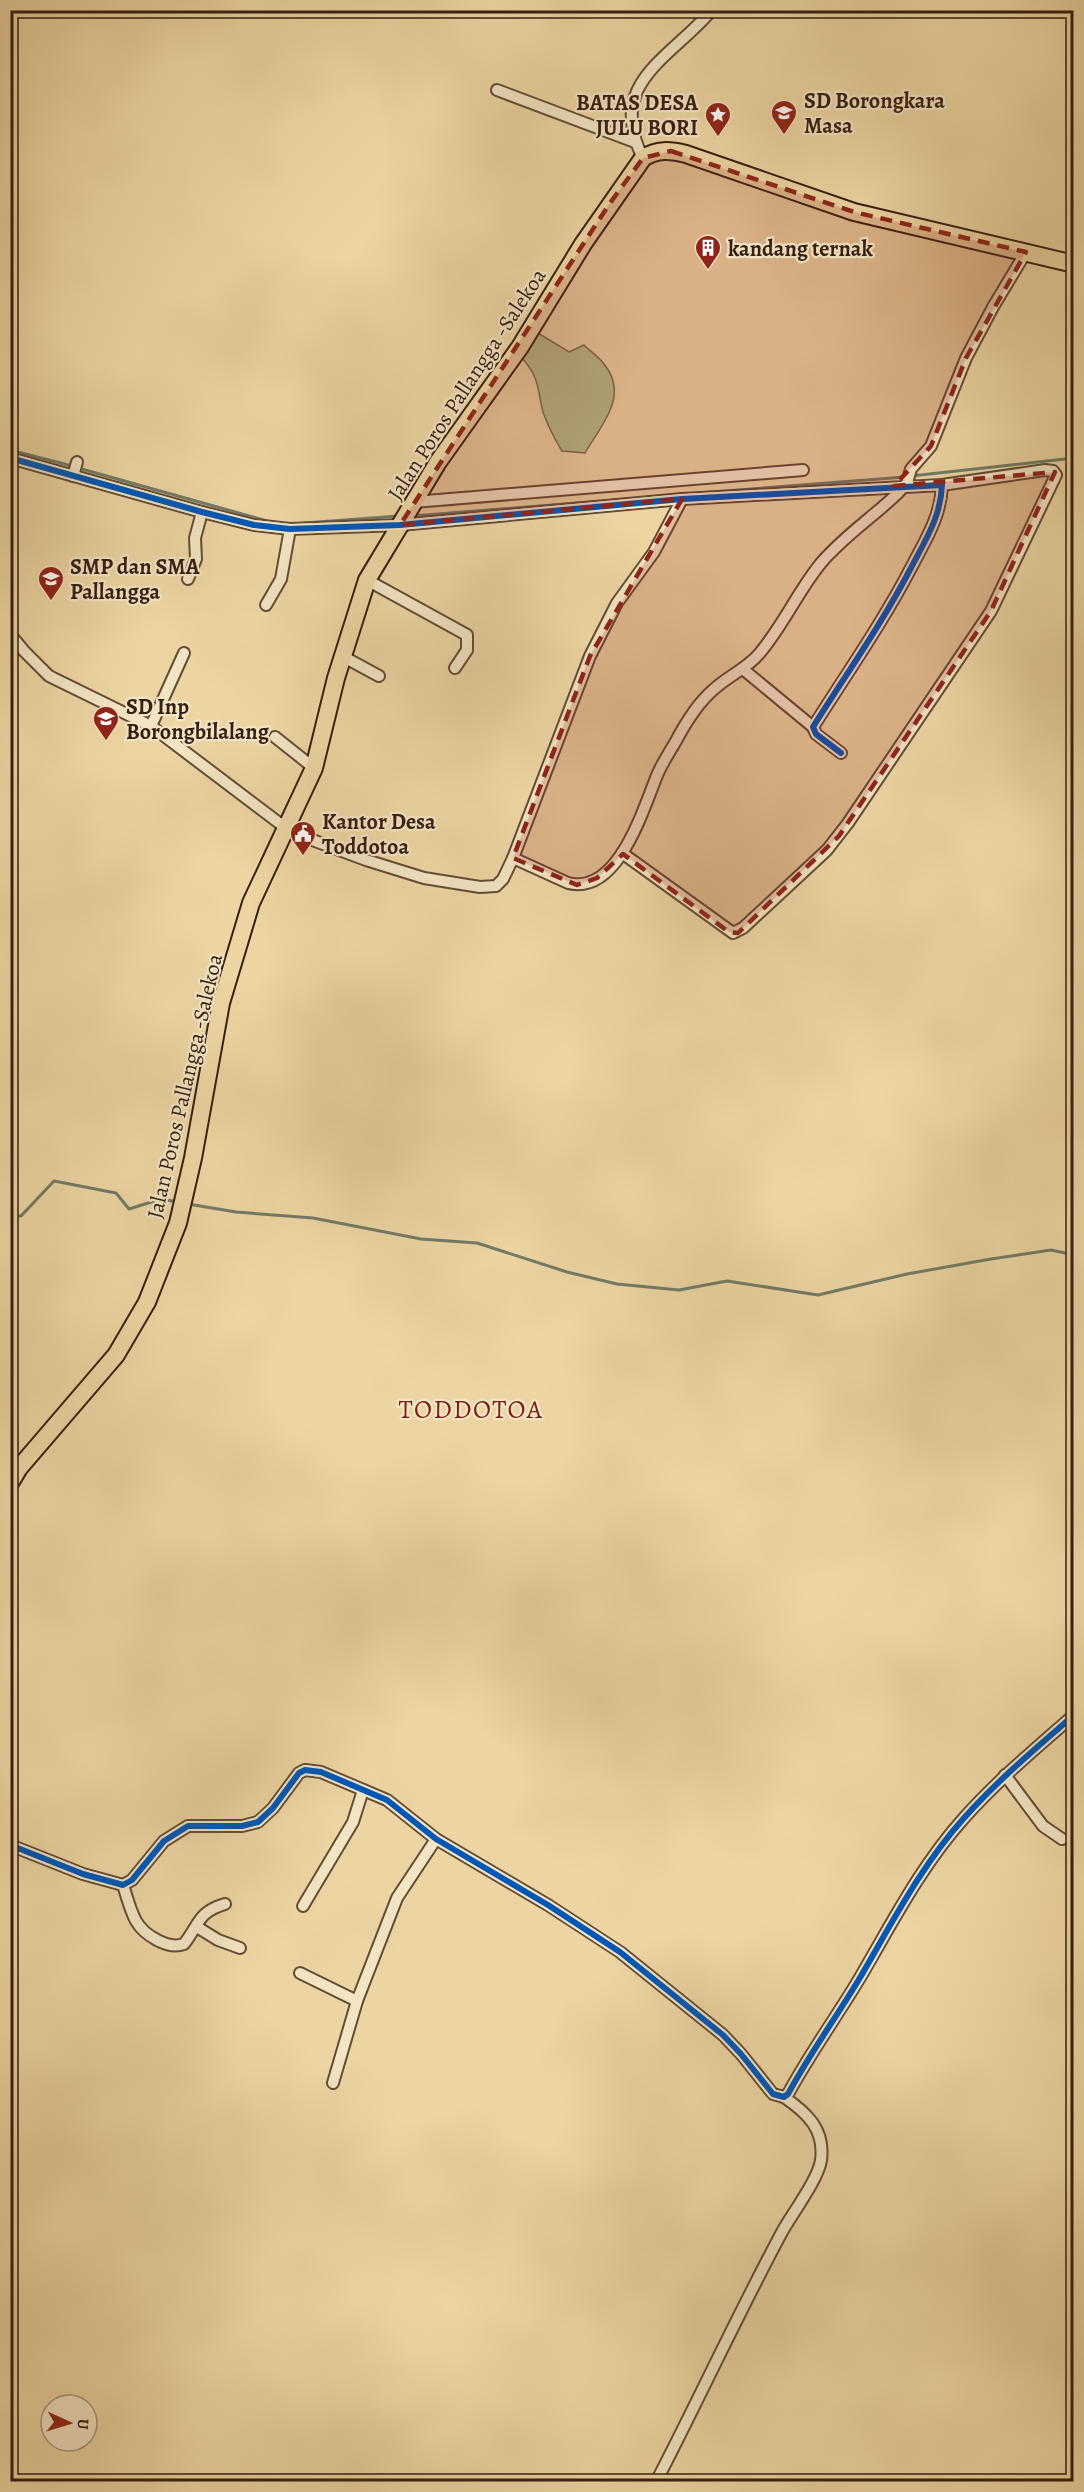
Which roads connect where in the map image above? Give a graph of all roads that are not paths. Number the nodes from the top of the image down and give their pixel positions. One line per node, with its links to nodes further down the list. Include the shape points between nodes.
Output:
1 (711, 10): 3 (street, via 641,82 633,114)
2 (498, 90): 3 (street)
3 (635, 142): 4 (street)
4 (643, 158): 5 (main road, via 665,151 686,154 854,212); 13 (main road, Jalan Poros Pallangga -Salekoa)
5 (1026, 252): 6 (main road); 9 (street, via 975,341 931,446)
6 (1074, 264)
7 (10, 458): 12 (street, via 75,469)
8 (803, 470): 13 (street)
9 (907, 480): 10 (street); 11 (street); 22 (street, via 819,565 771,638)
10 (942, 485): 25 (street, via 938,515 898,593); 30 (street, via 1045,470 1056,475 990,611 827,850 738,933)
11 (682, 499): 13 (street); 31 (street, via 654,552 617,603 590,656)
12 (202, 513): 14 (street); 15 (street, via 195,538 196,559)
13 (407, 514): 14 (street); 16 (main road, Jalan Poros Pallangga -Salekoa)
14 (290, 529): 17 (street, via 281,579)
15 (188, 579)
16 (368, 580): 20 (main road, Jalan Poros Pallangga -Salekoa); 21 (street, via 467,635 467,650)
17 (266, 605)
18 (10, 634): 24 (street, via 49,676)
19 (184, 653): 24 (street)
20 (342, 656): 23 (street); 28 (main road, Jalan Poros Pallangga -Salekoa)
21 (455, 668)
22 (744, 670): 25 (street); 30 (street, via 714,689 686,721)
23 (379, 676)
24 (150, 726): 29 (street)
25 (813, 727): 27 (street, via 816,734)
26 (275, 737): 28 (street)
27 (841, 753)
28 (314, 768): 29 (main road, Jalan Poros Pallangga -Salekoa)
29 (287, 829): 31 (street, via 400,872 480,887 500,883); 32 (main road, Jalan Poros Pallangga -Salekoa, via 251,903 221,1003 183,1203 147,1302 116,1355)
30 (622, 853): 31 (street, via 597,878 578,885)
31 (513, 858)
32 (10, 1483)
33 (1074, 1715): 34 (street)
34 (1005, 1775): 37 (street, via 1043,1826); 47 (street, via 963,1819 921,1873 838,2015)
35 (363, 1790): 36 (street, via 387,1800); 39 (street, via 321,1772 304,1770 258,1822 242,1826 188,1826 164,1841 132,1880); 41 (street, via 352,1822)
36 (436, 1839): 45 (street, via 397,1898); 47 (street, via 620,1952 723,2035 773,2094)
37 (1062, 1839)
38 (10, 1845): 39 (street)
39 (123, 1885): 42 (street, via 137,1923 154,1938 180,1946)
40 (225, 1904): 42 (street, via 209,1909)
41 (303, 1906)
42 (197, 1927): 43 (street)
43 (240, 1948)
44 (300, 1973): 45 (street)
45 (357, 2001): 46 (street)
46 (333, 2083)
47 (784, 2097): 48 (street, via 814,2124 822,2158 820,2167 782,2233)
48 (656, 2481)

